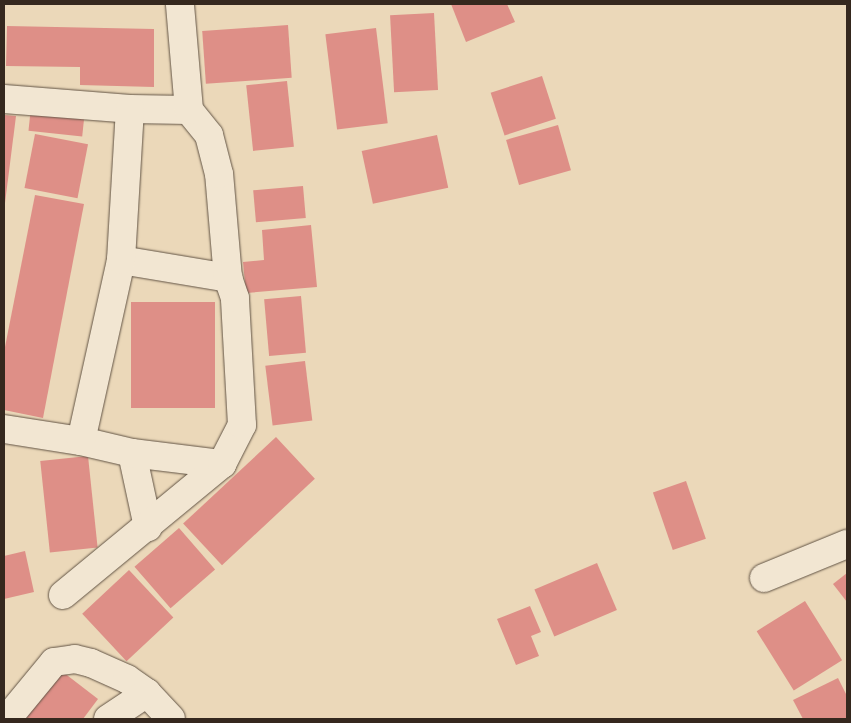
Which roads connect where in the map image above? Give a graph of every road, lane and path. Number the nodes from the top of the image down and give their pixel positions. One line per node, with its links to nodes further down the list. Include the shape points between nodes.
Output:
1 (180, 4): 4 (street)
2 (4, 99): 3 (street)
3 (130, 109): 4 (street); 5 (street)
4 (189, 110): 6 (street, via 209,135 217,166)
5 (121, 260): 6 (street); 8 (street)
6 (228, 278): 10 (street, via 235,298 242,425)
7 (4, 429): 8 (street)
8 (81, 441): 9 (street)
9 (132, 453): 10 (street); 11 (street)
10 (222, 464): 11 (street)
11 (148, 527): 14 (street)
12 (847, 544): 13 (street)
13 (764, 578)
14 (63, 595)
15 (147, 693): 16 (street, via 127,679 91,663 75,659 54,662); 17 (street); 18 (street)
16 (7, 719)
17 (108, 719)
18 (171, 719)

